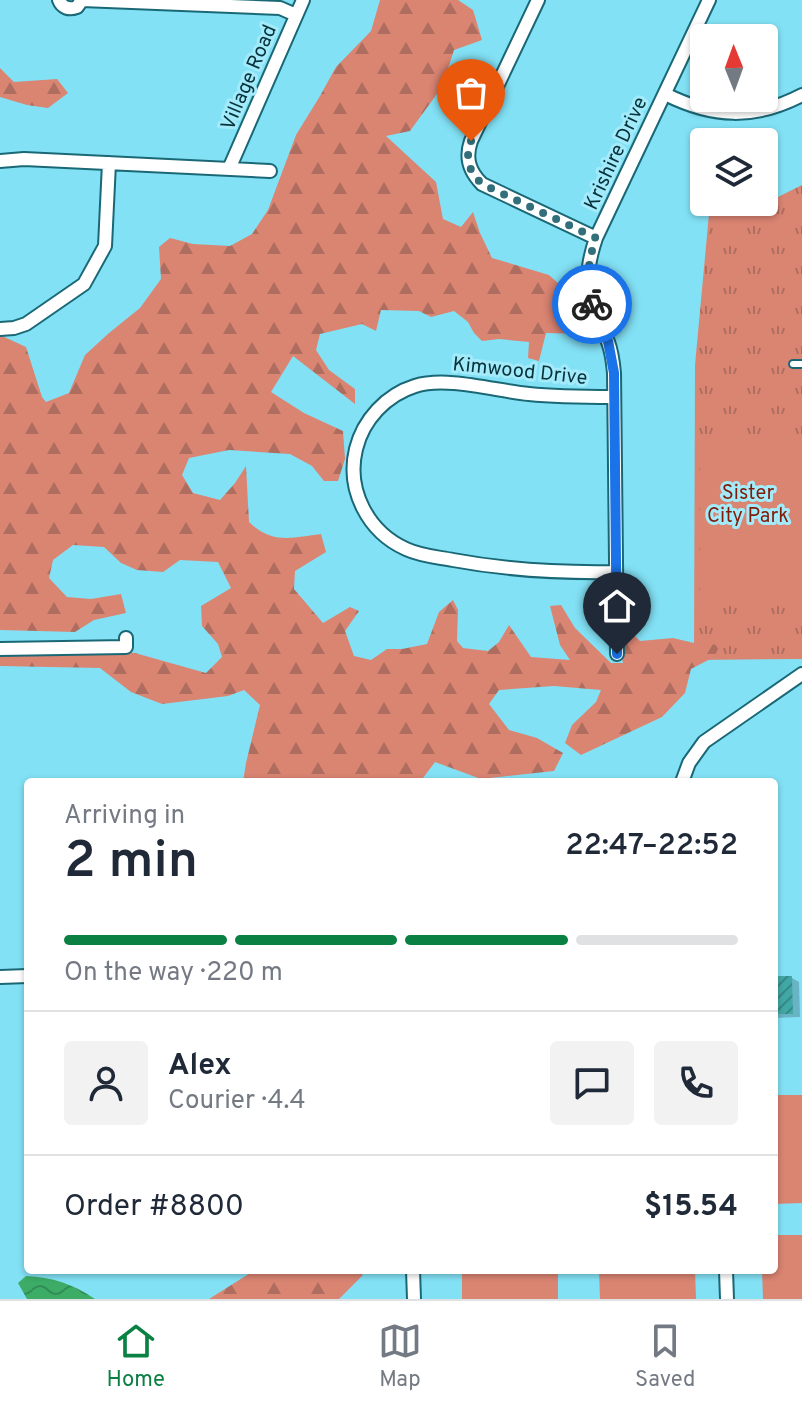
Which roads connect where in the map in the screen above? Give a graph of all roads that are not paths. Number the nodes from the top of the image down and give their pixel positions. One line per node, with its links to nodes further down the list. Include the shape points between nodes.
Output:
1 (59, 0): 2 (street, via 69,9)
2 (82, 0): 6 (street, via 280,8)
3 (303, 0): 6 (street, Village Road)
4 (538, 0): 13 (street, via 471,141 467,160 482,184)
5 (709, 0): 7 (street)
6 (296, 15): 11 (street, Village Road)
7 (665, 94): 8 (street, Krishire Drive, via 697,108 732,113 767,109); 13 (street, Krishire Drive)
8 (802, 95)
9 (0, 161): 10 (street)
10 (109, 163): 11 (street); 14 (street, via 105,246 84,284 26,324)
11 (229, 169): 12 (street)
12 (270, 171)
13 (596, 238): 17 (street, Krishire Drive, via 588,282 612,357)
14 (0, 329)
15 (793, 364): 16 (lane)
16 (802, 364)
17 (614, 397): 18 (street, Krishire Drive); 18 (street, Kimwood Drive, via 533,395 444,382 415,386 376,410 355,452 354,468 364,512 384,536 409,551 512,568)
18 (616, 572): 21 (street, Krishire Drive)
19 (126, 638): 20 (street, via 126,647)
20 (0, 649)
21 (617, 654)
22 (802, 674): 23 (street, via 704,742)
23 (683, 778)
24 (24, 976): 25 (street)
25 (0, 977)
26 (413, 1274): 28 (street)
27 (726, 1274): 29 (street)
28 (414, 1299)
29 (727, 1299)

